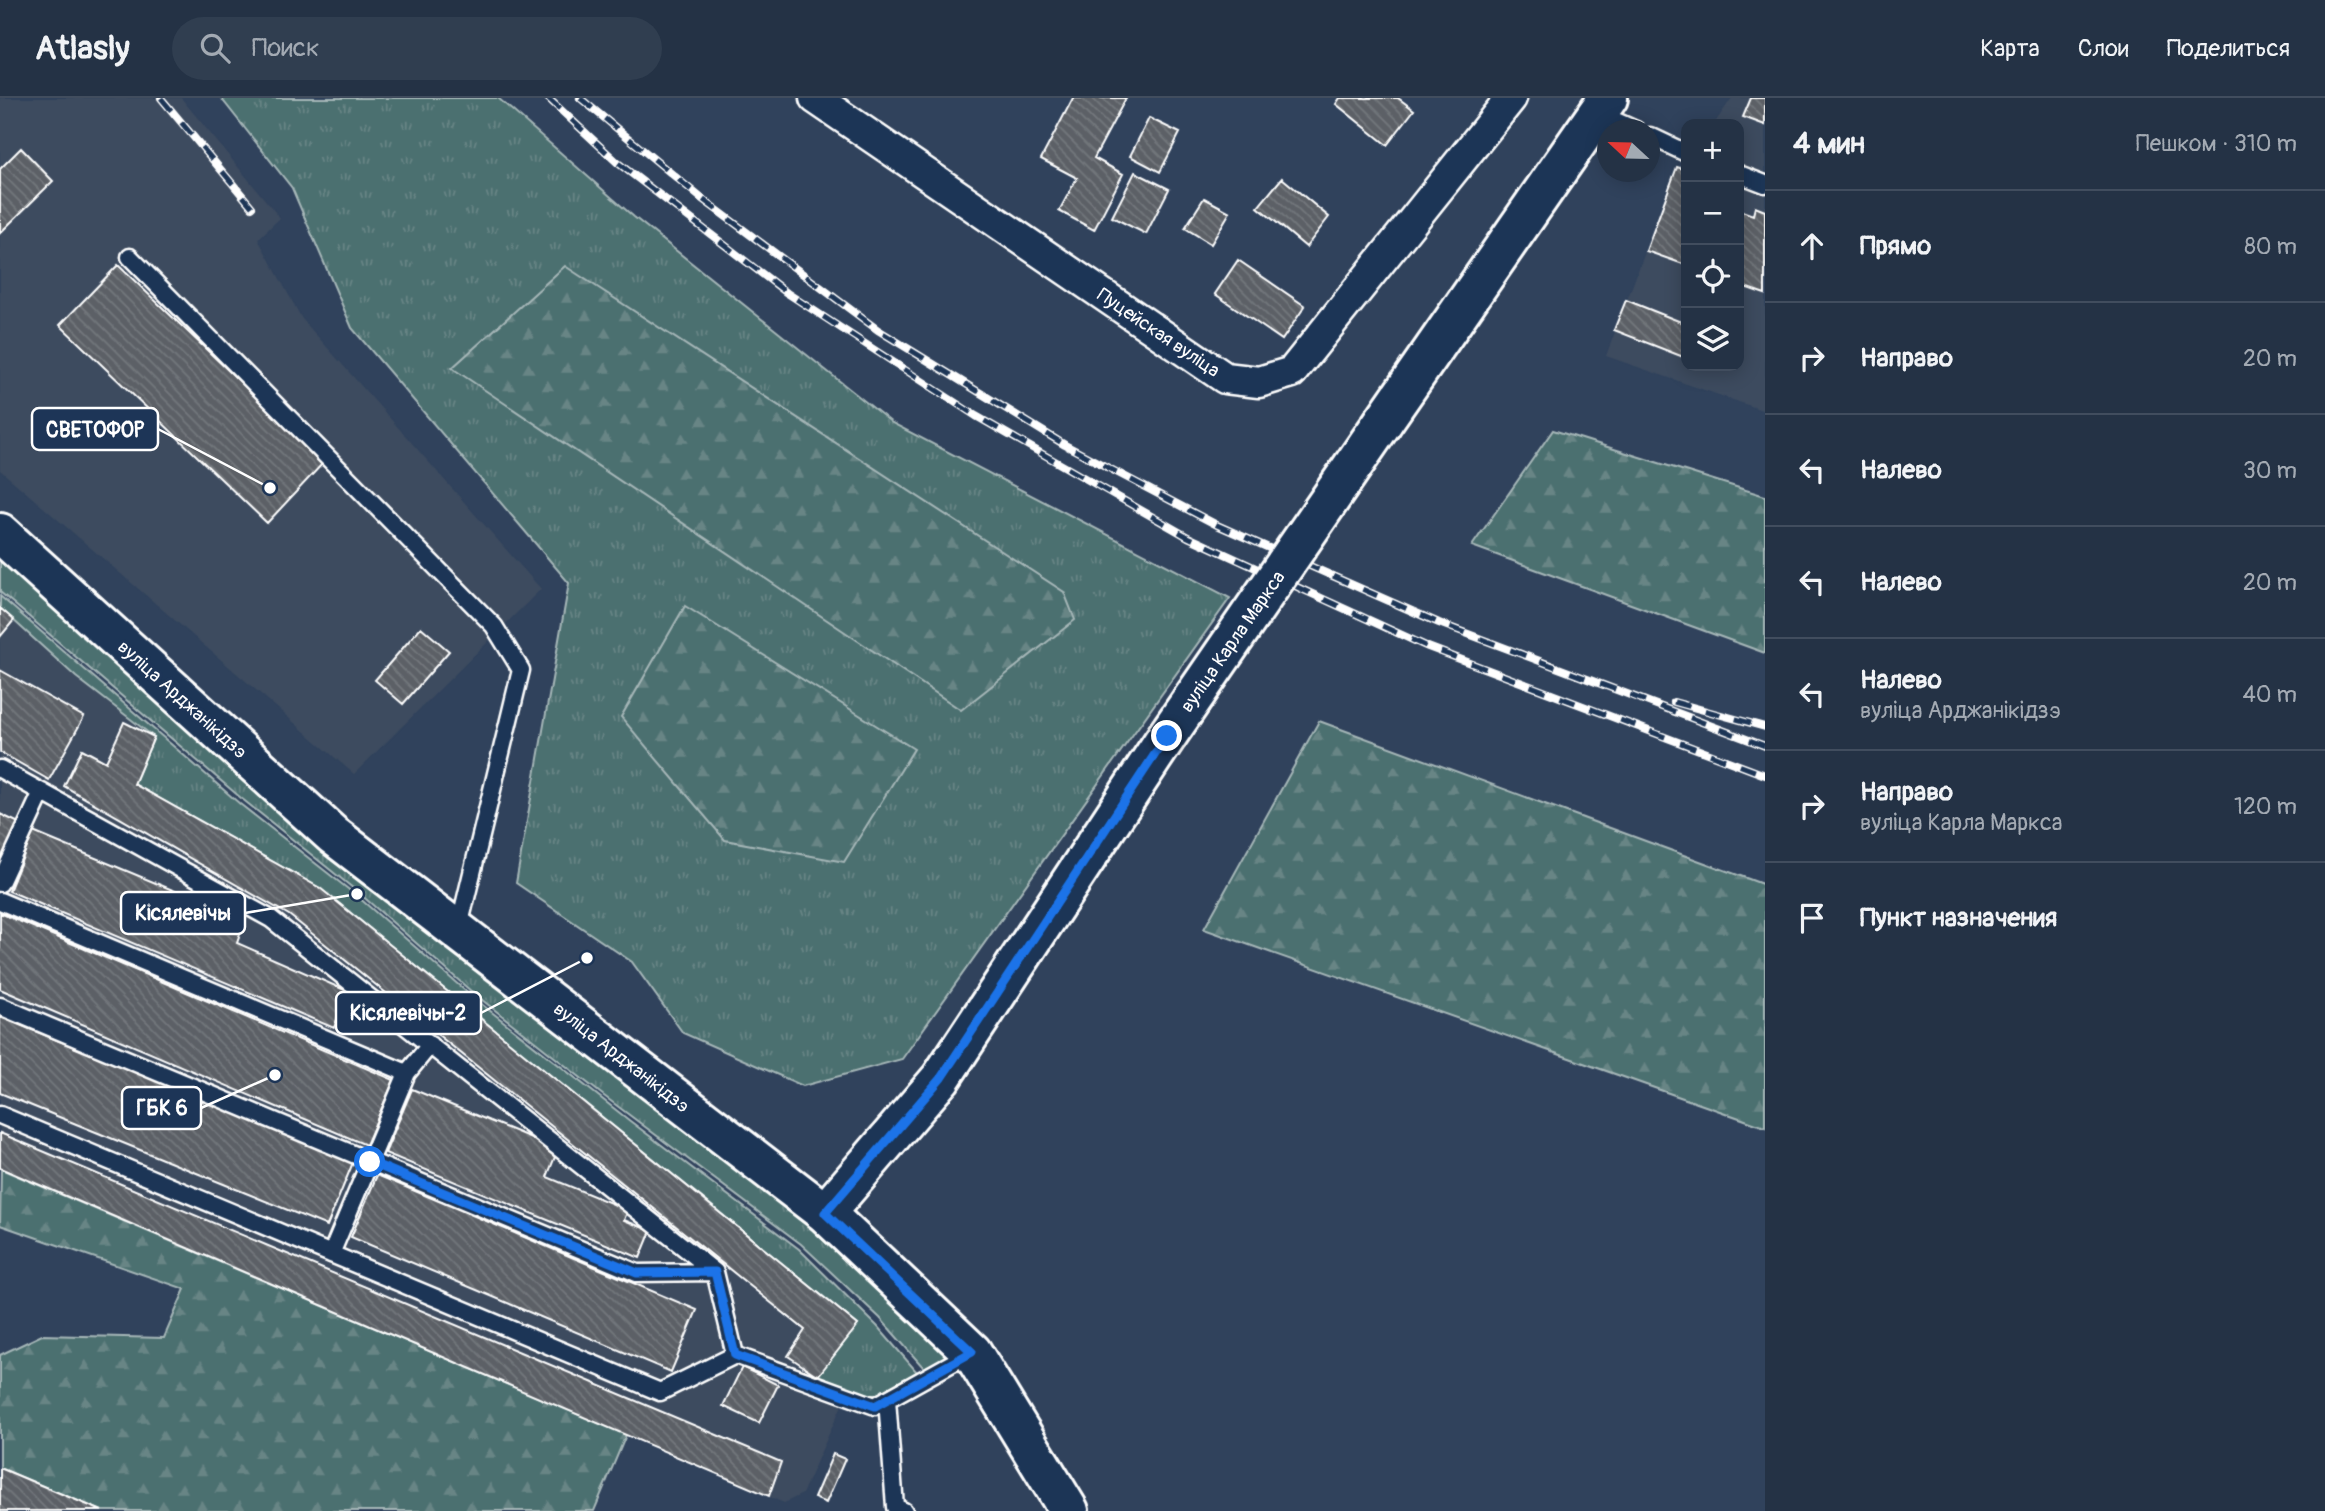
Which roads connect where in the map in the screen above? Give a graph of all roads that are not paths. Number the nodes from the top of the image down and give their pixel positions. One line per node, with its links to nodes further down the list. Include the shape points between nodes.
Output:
1 (815, 98): 2 (street, Пуцейская вуліца, via 1225,377 1259,382 1292,372)
2 (1497, 103)
3 (1603, 105): 4 (lane); 21 (main road, вуліца Карла Маркса, bridge, via 1167,736 941,1078)
4 (1621, 119)
5 (1660, 141): 6 (lane)
6 (1681, 151)
7 (1744, 176): 8 (lane)
8 (1765, 184)
9 (130, 257): 15 (lane, via 494,626 521,670)
10 (0, 533): 15 (main road, вуліца Арджанікідзэ, via 333,835)
11 (0, 769): 12 (lane)
12 (42, 792): 13 (lane); 17 (lane, via 271,919)
13 (0, 883)
14 (0, 901): 18 (lane)
15 (458, 930): 21 (main road, вуліца Арджанікідзэ)
16 (0, 1006): 20 (lane)
17 (430, 1045): 18 (lane); 23 (lane)
18 (407, 1073): 20 (lane)
19 (0, 1115): 22 (lane)
20 (370, 1162): 22 (lane); 23 (lane, via 637,1273)
21 (825, 1213): 24 (main road, вуліца Арджанікідзэ)
22 (331, 1254): 25 (lane, via 660,1392)
23 (715, 1272): 25 (lane)
24 (972, 1352): 26 (lane); 28 (main road, вуліца Арджанікідзэ)
25 (735, 1355): 26 (lane, via 875,1406)
26 (887, 1399): 27 (lane, via 895,1507)
27 (904, 1511)
28 (1069, 1511)

